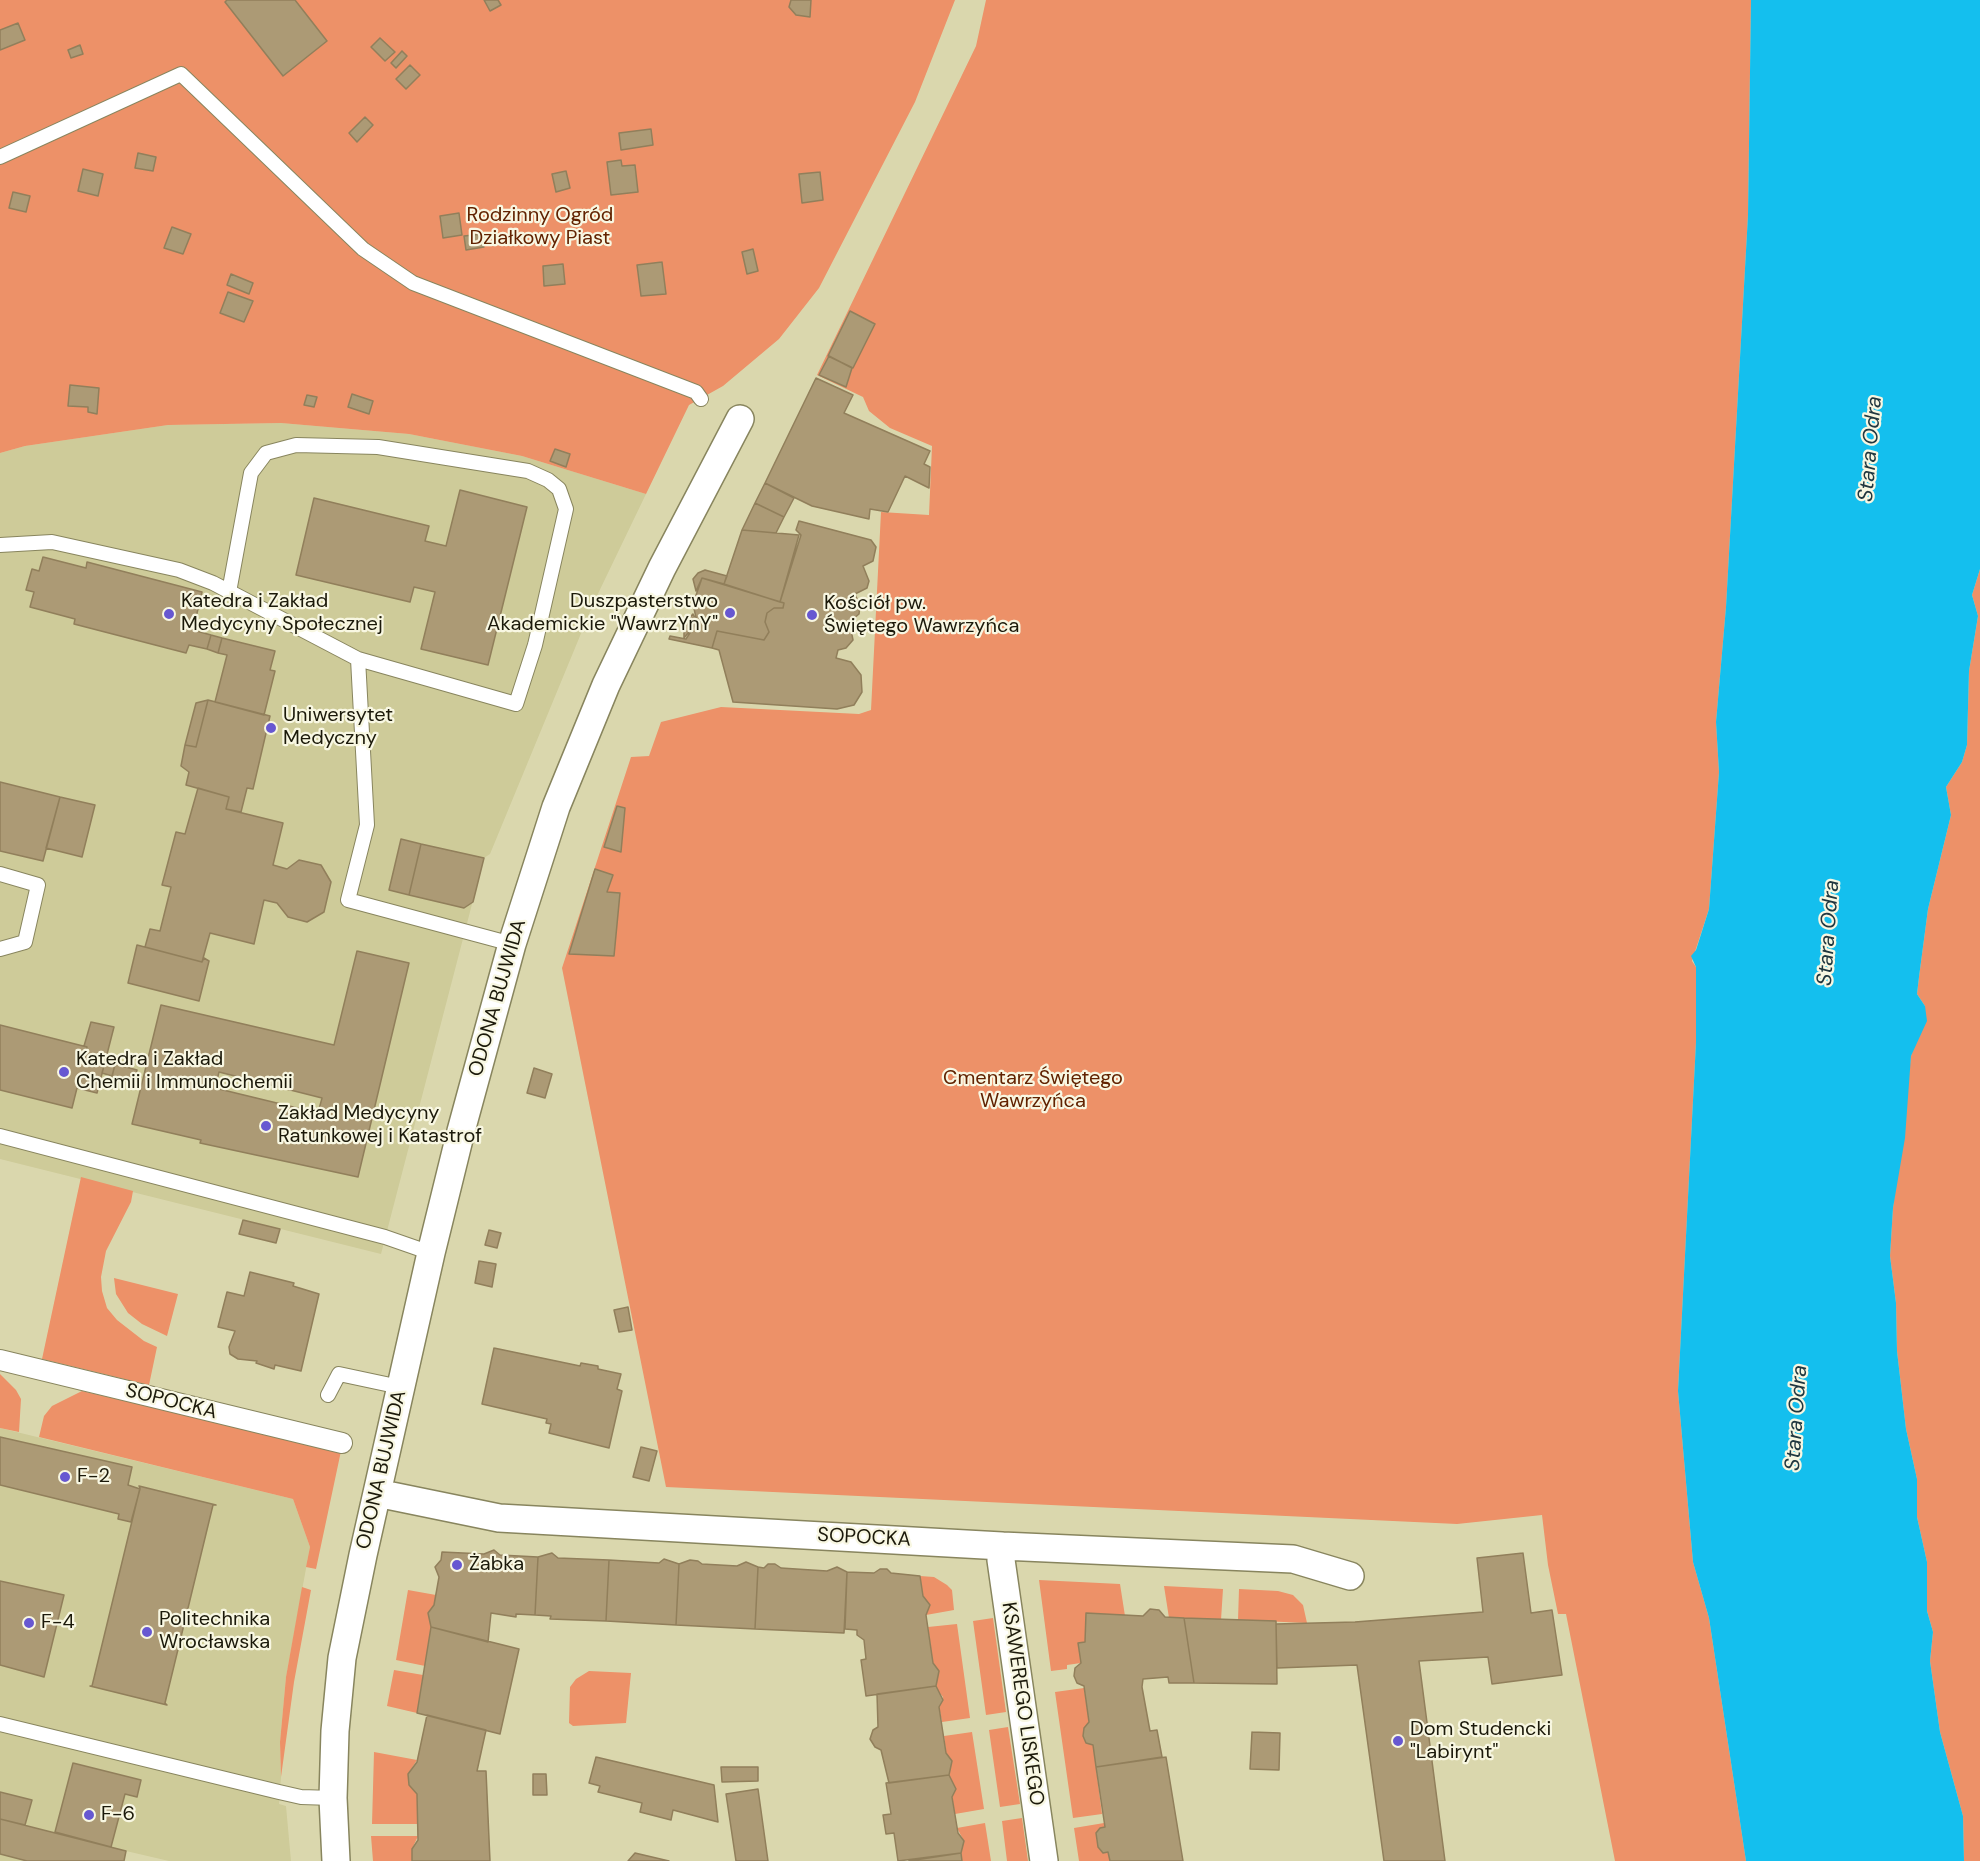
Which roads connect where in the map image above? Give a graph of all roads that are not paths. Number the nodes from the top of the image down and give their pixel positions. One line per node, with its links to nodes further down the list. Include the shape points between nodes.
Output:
1 (0, 157): 2 (lane, via 181,74 363,249 413,283 696,392)
2 (701, 399)
3 (740, 419): 8 (street, ODONA BUJWIDA, via 606,686 556,807)
4 (0, 545): 5 (lane, via 52,542 179,570)
5 (229, 592): 6 (lane); 6 (lane, via 251,473 266,453 296,445 378,447 528,471 559,489 566,509 535,645 516,704)
6 (358, 660): 8 (lane, via 367,825 348,900)
7 (0, 874): 9 (lane, via 38,885 25,942)
8 (512, 944): 11 (street, ODONA BUJWIDA)
9 (0, 948)
10 (0, 1136): 11 (lane, via 385,1237)
11 (431, 1253): 13 (street, ODONA BUJWIDA)
12 (0, 1360): 15 (street, SOPOCKA)
13 (400, 1387): 14 (lane, via 339,1374); 16 (street, ODONA BUJWIDA)
14 (328, 1395)
15 (342, 1443)
16 (377, 1493): 17 (street, SOPOCKA, via 499,1518); 20 (street, ODONA BUJWIDA, via 342,1658)
17 (1002, 1546): 18 (street, SOPOCKA, via 1293,1559); 22 (street, KSAWEREGO LISKEGO)
18 (1350, 1576)
19 (0, 1724): 20 (lane, via 301,1797)
20 (333, 1798): 21 (street, ODONA BUJWIDA)
21 (336, 1861)
22 (1044, 1861)

